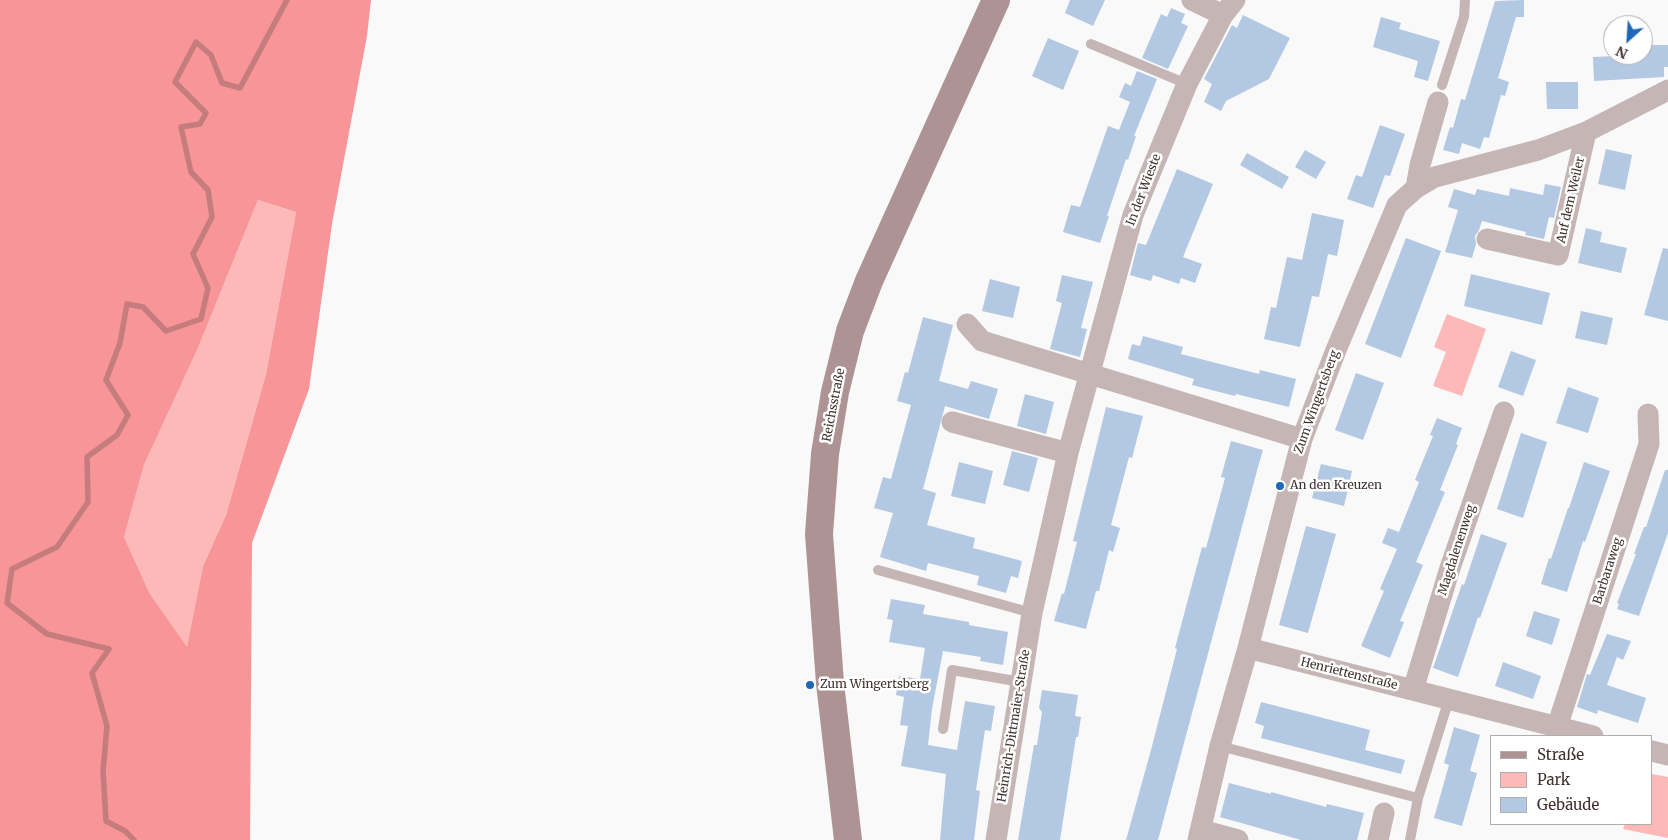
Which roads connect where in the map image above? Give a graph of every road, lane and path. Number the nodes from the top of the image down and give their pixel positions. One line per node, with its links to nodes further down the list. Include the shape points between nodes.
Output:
1 (996, 0): 34 (main road, Reichsstraße, via 869,281 850,331 824,454 819,534 829,675)
2 (1192, 0): 4 (street)
3 (1464, 0): 8 (lane, via 1464,17)
4 (1229, 7): 6 (street, In der Wieste)
5 (1091, 44): 6 (lane)
6 (1188, 84): 13 (street, In der Wieste, via 1132,215)
7 (1668, 90): 9 (street, Auf dem Weiler)
8 (1440, 94): 10 (street)
9 (1586, 132): 10 (street, Auf dem Weiler, via 1538,150 1435,177); 11 (street, Auf dem Weiler, via 1558,256)
10 (1416, 188): 17 (street, Zum Wingertsberg, via 1397,205)
11 (1487, 239)
12 (968, 324): 13 (street, via 982,341)
13 (1090, 375): 17 (street); 18 (street, Heinrich-Dittmaier-Straße)
14 (1504, 412): 23 (street, Magdalenenweg, via 1450,568)
15 (1648, 414): 25 (street, Barbaraweg, via 1649,444)
16 (952, 422): 18 (street)
17 (1302, 440): 21 (street, Zum Wingertsberg)
18 (1068, 453): 20 (street, Heinrich-Dittmaier-Straße)
19 (878, 570): 20 (lane)
20 (1032, 613): 22 (street, Heinrich-Dittmaier-Straße)
21 (1248, 648): 23 (street, Henriettenstraße); 28 (street, Zum Wingertsberg)
22 (1021, 682): 26 (lane, via 952,670); 35 (street, Heinrich-Dittmaier-Straße)
23 (1413, 690): 24 (street, Henriettenstraße)
24 (1449, 699): 25 (street, Henriettenstraße); 31 (lane)
25 (1557, 726): 27 (street, Henriettenstraße)
26 (943, 729)
27 (1589, 735)
28 (1220, 746): 31 (lane); 33 (street, Zum Wingertsberg)
29 (1653, 751): 30 (street)
30 (1668, 755)
31 (1418, 798): 38 (lane)
32 (1384, 813): 37 (street)
33 (1199, 835): 36 (street)
34 (848, 840)
35 (996, 840)
36 (1238, 840)
37 (1378, 840)
38 (1410, 840)

